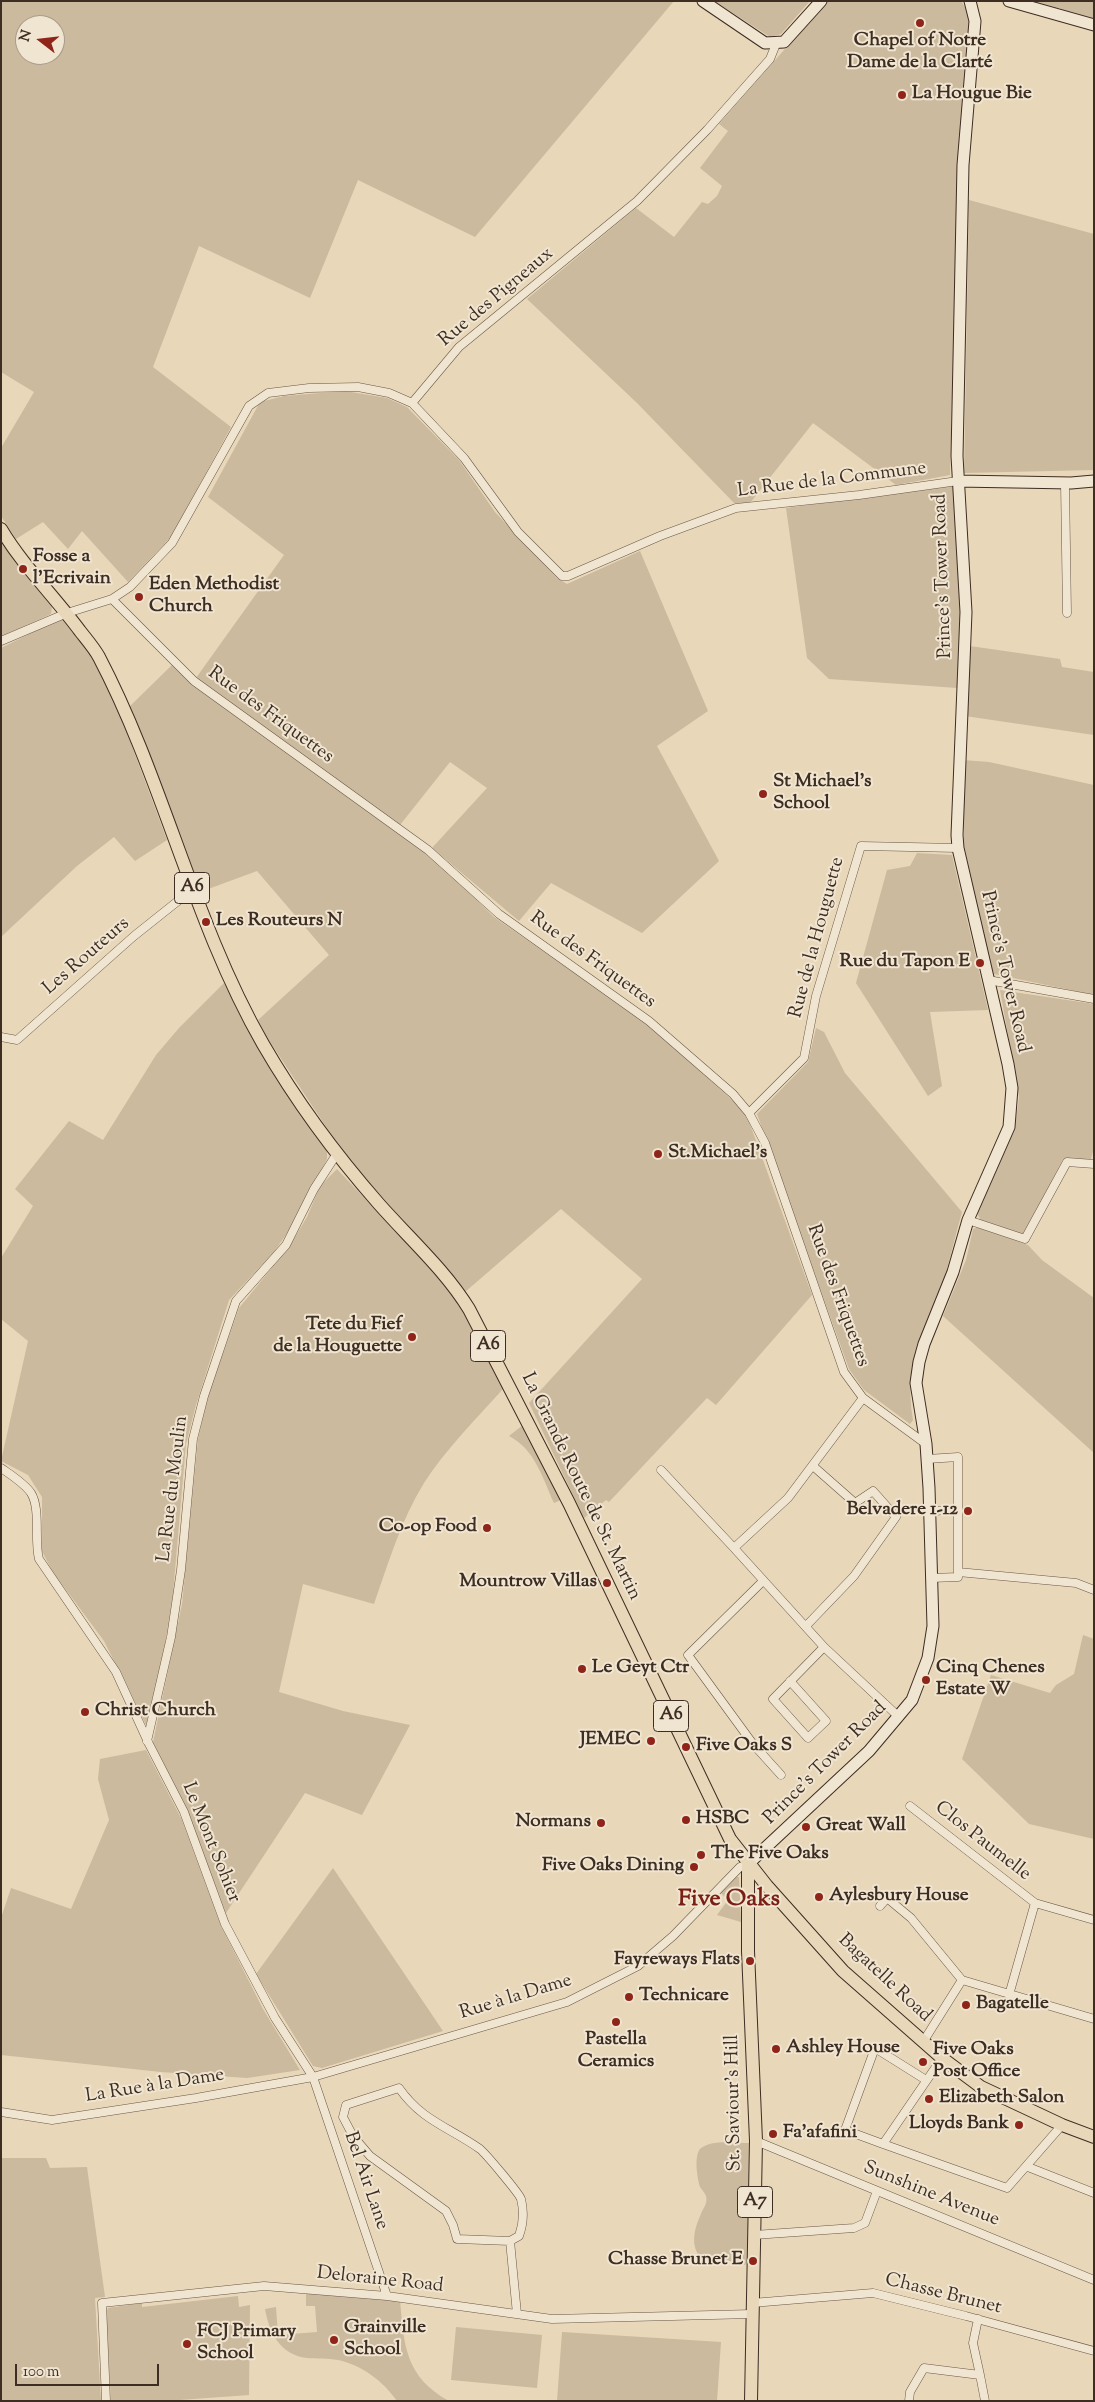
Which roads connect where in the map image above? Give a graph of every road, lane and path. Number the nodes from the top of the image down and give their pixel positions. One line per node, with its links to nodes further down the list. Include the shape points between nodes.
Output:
1 (703, 1): 6 (main road, via 765,43)
2 (821, 1): 6 (main road, via 784,42)
3 (970, 1): 8 (main road, Prince's Tower Road, via 975,21 963,165)
4 (1009, 1): 5 (main road)
5 (1094, 25)
6 (776, 44): 7 (street, Rue des Pigneaux, via 770,59 707,130 637,201 459,347)
7 (412, 403): 8 (street, La Rue de la Commune, via 464,458 518,532 562,576 736,508); 12 (street, via 390,393 358,387 268,393 250,406 172,543 130,587)
8 (958, 480): 10 (main road); 16 (main road, Prince's Tower Road, via 966,612)
9 (1094, 481): 10 (main road)
10 (1065, 483): 14 (street)
11 (1, 529): 13 (main road, A6, via 21,559)
12 (112, 598): 13 (street); 21 (street, Rue des Friquettes, via 194,682 428,850 499,914 649,1021 733,1094)
13 (67, 613): 15 (street); 17 (main road, A6, via 98,655 127,716)
14 (1067, 613)
15 (1, 641)
16 (958, 848): 18 (main road, Prince's Tower Road); 21 (street, Rue de la Houguette, via 861,846 816,996 804,1058)
17 (192, 889): 20 (street, Les Routeurs, via 16,1040); 22 (main road, A6, via 235,992 263,1044)
18 (988, 980): 19 (street); 24 (main road, Prince's Tower Road, via 1008,1064 1011,1109 1009,1127 999,1154)
19 (1094, 1000)
20 (1, 1037)
21 (749, 1113): 25 (street, Rue des Friquettes, via 764,1143 844,1372)
22 (336, 1155): 42 (street, La Rue du Moulin, via 314,1189 286,1245 236,1301 204,1396 193,1439 181,1570 171,1637); 45 (main road, La Grande Route de St. Martin / A6, via 448,1280 469,1309 569,1503 730,1839)
23 (1094, 1164): 24 (street, via 1067,1162 1025,1239)
24 (968, 1220): 26 (main road, Prince's Tower Road, via 954,1272 919,1362 916,1383)
25 (863, 1398): 26 (street, Rue des Friquettes); 28 (street)
26 (926, 1444): 27 (main road, Prince's Tower Road)
27 (927, 1459): 31 (street, via 958,1457); 35 (main road, Prince's Tower Road)
28 (813, 1466): 33 (street, via 788,1498); 38 (street, via 855,1503 873,1491 896,1517 854,1576)
29 (1, 1468): 42 (street, Le Mont Sohier, via 32,1494 39,1560 116,1672)
30 (661, 1470): 33 (street)
31 (957, 1508): 32 (street); 34 (street)
32 (935, 1511)
33 (734, 1548): 36 (street)
34 (958, 1572): 35 (street, via 958,1577); 37 (street, via 1076,1583)
35 (931, 1578): 41 (main road, Prince's Tower Road, via 933,1626 928,1658 912,1700)
36 (763, 1581): 38 (street); 43 (street, via 688,1655 753,1744)
37 (1094, 1590)
38 (806, 1626): 39 (street)
39 (824, 1647): 40 (street); 41 (street)
40 (790, 1681): 40 (street, via 826,1722 808,1738 773,1699)
41 (899, 1717): 45 (main road, Prince's Tower Road, via 869,1751)
42 (147, 1741): 56 (street, Le Mont Sohier, via 184,1812 202,1867 232,1939 275,2018)
43 (781, 1775)
44 (910, 1806): 48 (street, Clos Paumelle)
45 (748, 1864): 46 (main road, Bagatelle Road / A6); 47 (main road, St. Saviour's Hill / A7); 56 (street, Rue à la Dame, via 740,1867 673,1936 638,1966 573,1999)
46 (767, 1886): 47 (main road, via 754,1885); 54 (main road, Bagatelle Road / A6, via 843,1971)
47 (747, 1897): 61 (main road, St. Saviour's Hill / A7)
48 (1035, 1903): 50 (street, Clos Paumelle); 52 (street, Clos Paumelle)
49 (880, 1906): 51 (street, via 887,1898 910,1918)
50 (1094, 1920)
51 (962, 1980): 52 (street); 54 (street)
52 (1009, 1995): 53 (street)
53 (1094, 2019)
54 (923, 2042): 55 (main road, Bagatelle Road / A6)
55 (942, 2058): 57 (street); 59 (main road, Bagatelle Road / A6, via 981,2088)
56 (313, 2077): 58 (street, La Rue à la Dame, via 52,2120); 69 (street, Bel Air Lane)
57 (926, 2080): 62 (street); 62 (street, via 875,2048 845,2130)
58 (1, 2112)
59 (1062, 2125): 60 (main road, Bagatelle Road / A6); 63 (street)
60 (1094, 2137)
61 (756, 2142): 64 (street, Sunshine Avenue); 66 (main road, St. Saviour's Hill / A7)
62 (883, 2144): 63 (street, via 1007,2188)
63 (1028, 2167): 65 (street)
64 (878, 2191): 66 (street, via 865,2223 854,2228); 68 (street, Sunshine Avenue)
65 (1094, 2193)
66 (754, 2235): 70 (main road, St. Saviour's Hill / A7)
67 (510, 2240): 67 (street, via 457,2239 446,2210 370,2156 343,2117 346,2105 398,2088 423,2115 481,2150 520,2198 523,2226 519,2236); 71 (street)
68 (1094, 2280)
69 (387, 2296): 71 (street, Deloraine Road); 75 (street, Deloraine Road, via 264,2286 102,2303)
70 (752, 2308): 71 (street, Deloraine Road, via 552,2319); 72 (street, Chasse Brunet, via 873,2293); 76 (main road, St. Saviour's Hill / A7)
71 (517, 2314)
72 (978, 2319): 73 (street, Chasse Brunet); 74 (street, via 973,2343)
73 (1094, 2351)
74 (980, 2375): 77 (street, via 924,2368 910,2392); 78 (street)
75 (106, 2401)
76 (751, 2401)
77 (909, 2401)
78 (985, 2401)

